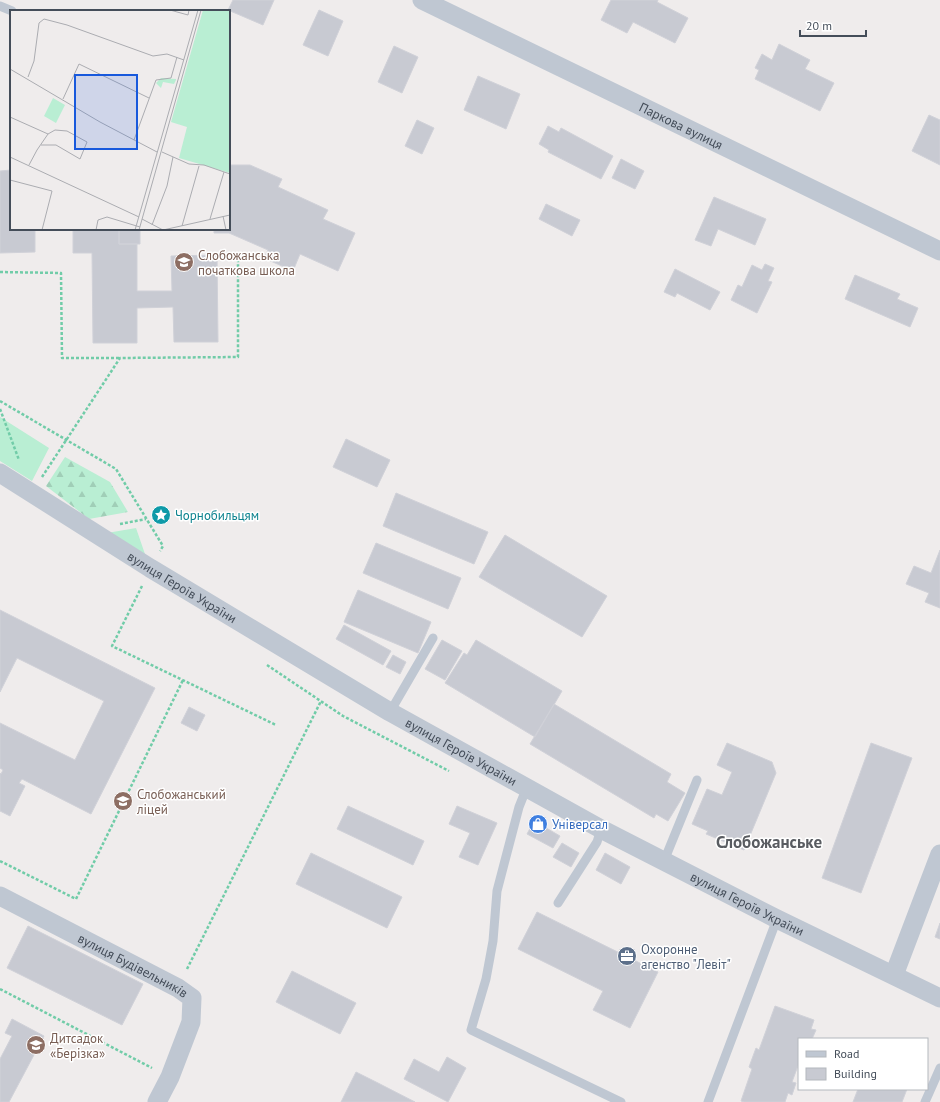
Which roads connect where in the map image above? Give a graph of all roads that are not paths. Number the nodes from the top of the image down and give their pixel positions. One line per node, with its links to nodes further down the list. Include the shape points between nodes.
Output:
1 (422, 0): 5 (street, Паркова вулиця)
2 (427, 0): 5 (street, Паркова вулиця)
3 (0, 6): 4 (lane)
4 (10, 10)
5 (940, 251)
6 (0, 474): 8 (street, вулиця Героїв України, via 150,568)
7 (433, 638): 8 (lane)
8 (390, 712): 10 (street, вулиця Героїв України)
9 (697, 780): 13 (lane)
10 (527, 787): 11 (street, вулиця Героїв України); 21 (lane, via 519,806 498,891 486,979 471,1030)
11 (601, 829): 13 (street, вулиця Героїв України); 15 (lane, via 597,842)
12 (940, 854): 17 (street)
13 (664, 861): 16 (street, вулиця Героїв України)
14 (0, 896): 20 (street, вулиця Будівельників, via 178,988 192,998 191,1022 170,1077)
15 (558, 903)
16 (777, 919): 17 (street, вулиця Героїв України); 22 (lane)
17 (894, 974): 18 (street, вулиця Героїв України)
18 (940, 998)
19 (940, 1068): 23 (lane)
20 (157, 1102)
21 (621, 1102)
22 (708, 1102)
23 (925, 1102)

